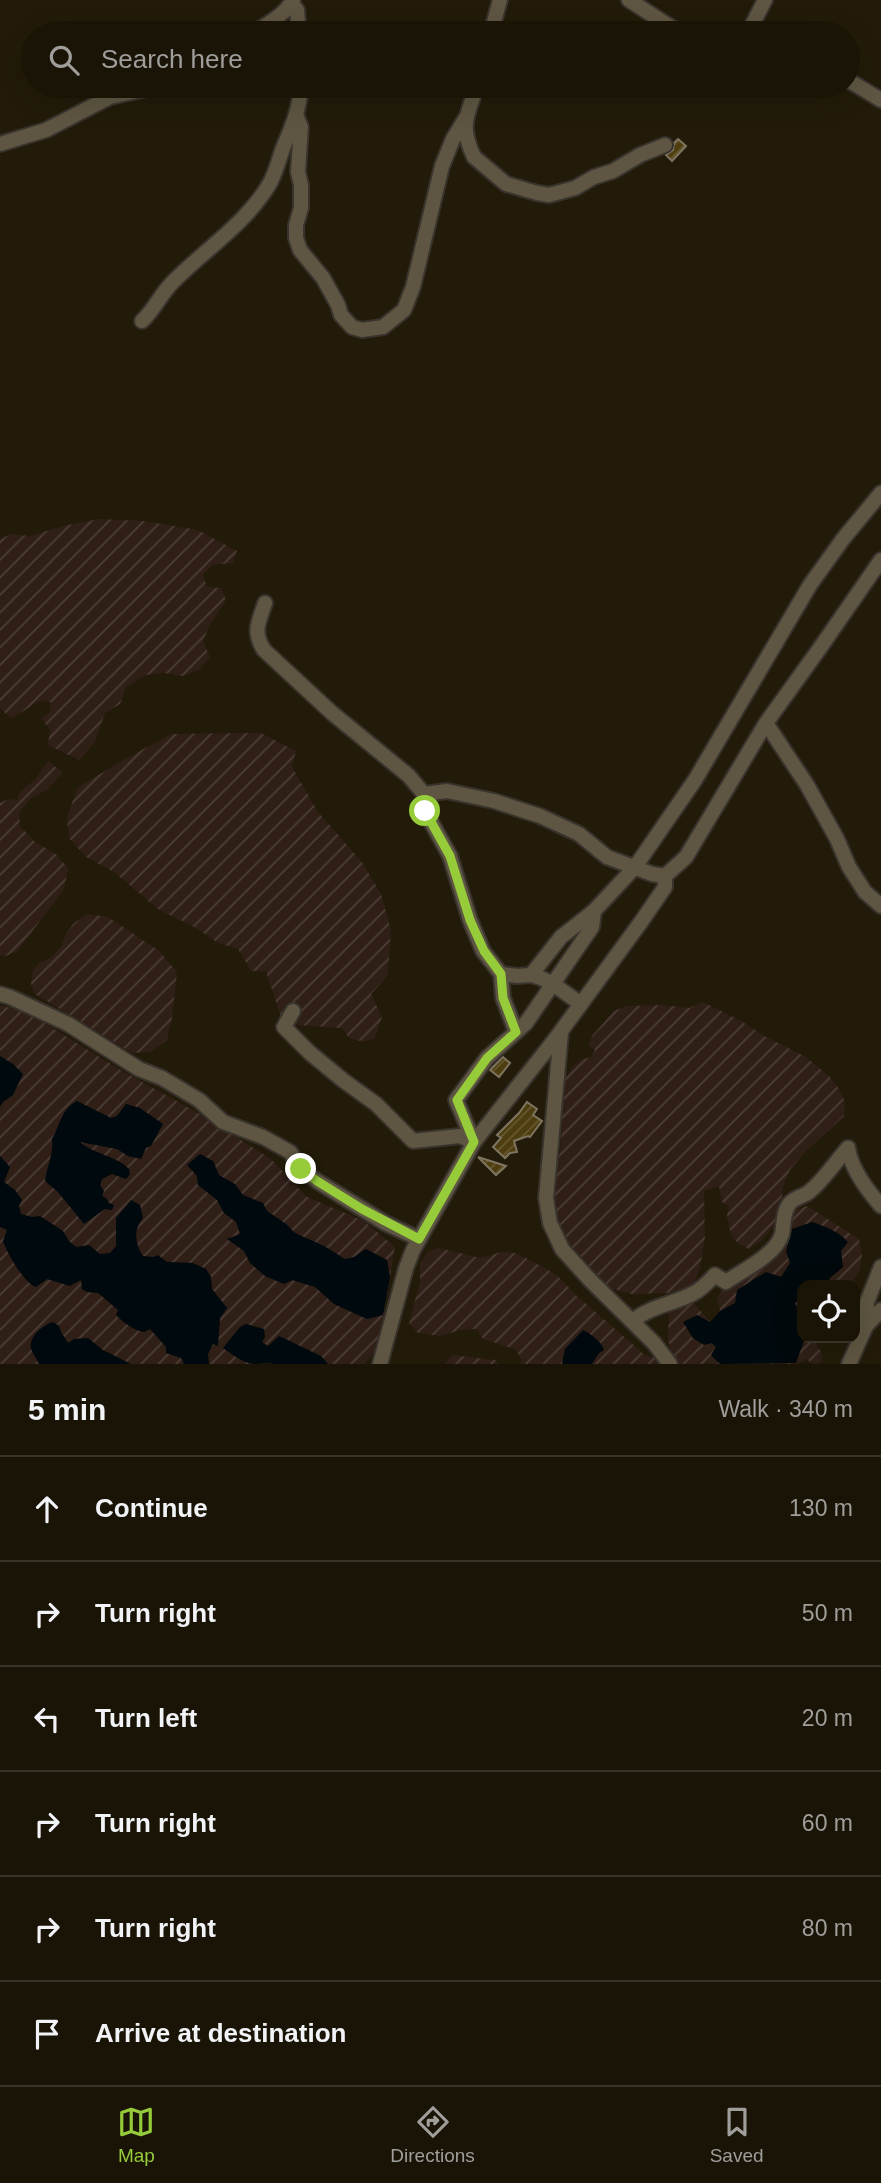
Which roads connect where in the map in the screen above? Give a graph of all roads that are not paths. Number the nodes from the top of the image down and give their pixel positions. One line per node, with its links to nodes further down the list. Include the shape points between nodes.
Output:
1 (500, 0): 7 (street)
2 (629, 0): 8 (street)
3 (765, 0): 9 (street)
4 (292, 2): 5 (street); 6 (street)
5 (269, 21)
6 (298, 21)
7 (494, 21)
8 (661, 21)
9 (754, 21)
10 (860, 87): 14 (street)
11 (108, 98): 17 (street, via 46,130)
12 (299, 98): 16 (street)
13 (473, 98): 15 (street)
14 (881, 100)
15 (467, 116): 16 (street, via 442,166 404,310 383,327 362,330 341,315 296,238 301,208 301,127); 18 (street, via 464,127 474,157 506,184 537,193 575,188)
16 (297, 117): 19 (street, via 276,170 257,202 171,284)
17 (0, 144)
18 (665, 145)
19 (142, 321)
20 (881, 493): 25 (street, via 810,585 709,757)
21 (881, 559): 23 (street)
22 (265, 603): 24 (street, via 257,639 264,650)
23 (766, 723): 26 (street, via 686,857); 27 (street, via 807,785 849,867)
24 (424, 794): 25 (street, via 447,791 540,816 579,835 607,857); 29 (street, via 425,811 450,856 470,920)
25 (635, 867): 26 (street); 28 (street)
26 (665, 876): 33 (street, via 665,887)
27 (881, 906)
28 (594, 911): 30 (street, via 561,937); 31 (street, via 592,927)
29 (501, 974): 30 (street); 36 (street, via 503,998)
30 (531, 975): 31 (street)
31 (553, 984): 33 (street); 36 (street)
32 (0, 995): 39 (street, via 68,1024 199,1100 223,1122 290,1152 301,1169 317,1181)
33 (580, 1004): 35 (street)
34 (293, 1011): 37 (street, via 284,1027 299,1044 376,1104 413,1141 460,1136)
35 (561, 1031): 37 (street); 42 (street, via 546,1198 550,1223 562,1249)
36 (516, 1032): 37 (street, via 487,1058 457,1100)
37 (474, 1142): 39 (street)
38 (881, 1206): 42 (street, via 850,1158 848,1147 808,1192 790,1202 782,1235 762,1259 726,1282 715,1275 697,1292 644,1311)
39 (419, 1239): 44 (street, via 406,1268)
40 (881, 1267): 43 (street, via 867,1302)
41 (881, 1310): 43 (street)
42 (633, 1321): 45 (street)
43 (866, 1326): 46 (street)
44 (380, 1364)
45 (670, 1364)
46 (849, 1364)

